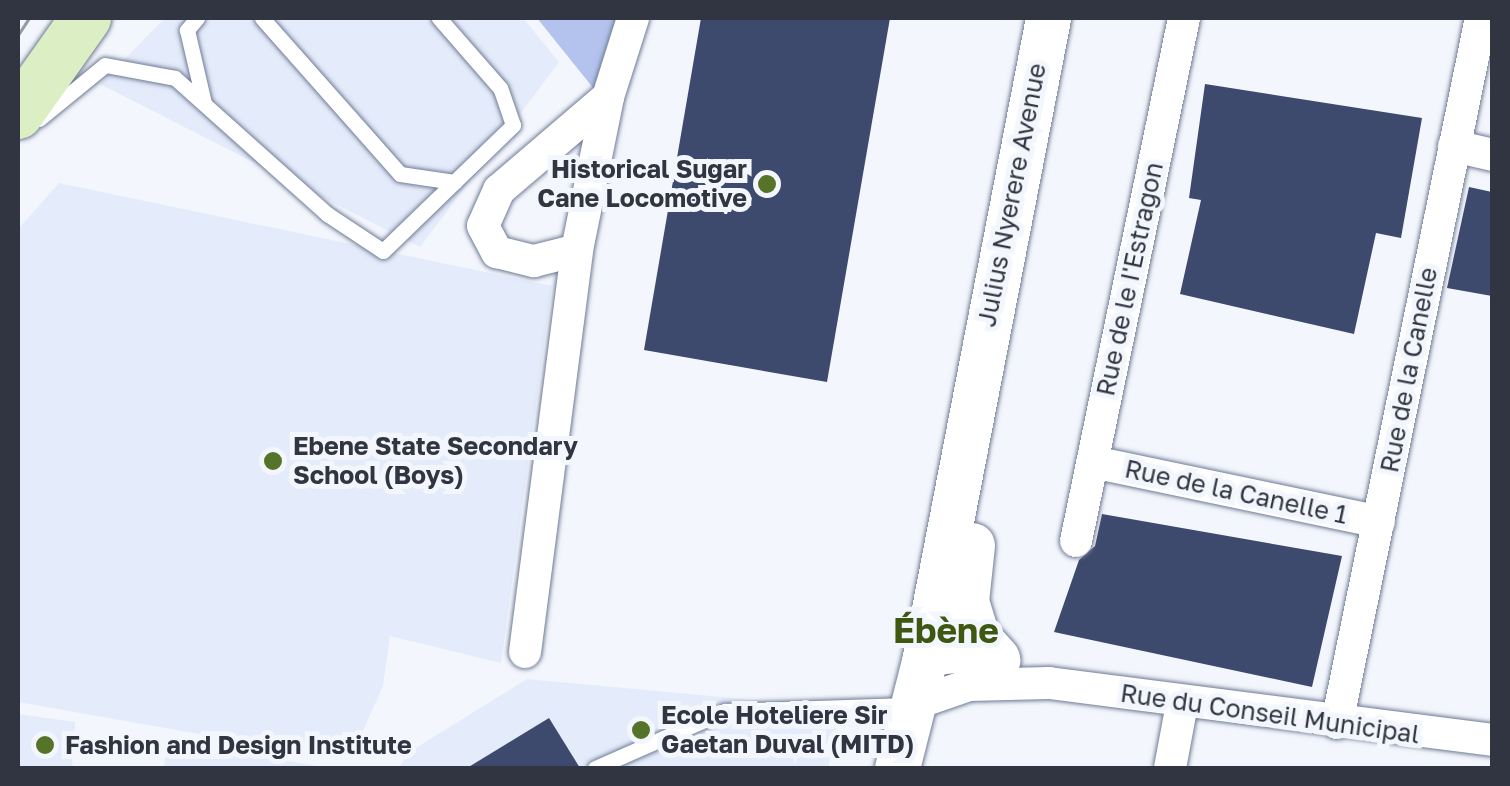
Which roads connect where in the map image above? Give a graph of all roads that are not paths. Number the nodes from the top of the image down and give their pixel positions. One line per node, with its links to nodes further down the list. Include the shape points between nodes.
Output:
1 (86, 18): 11 (main road)
2 (197, 18): 10 (lane, via 187,30)
3 (262, 18): 15 (lane, via 400,174)
4 (439, 18): 15 (lane, via 500,88 513,125)
5 (633, 18): 9 (street)
6 (1048, 18): 17 (main road, Julius Nyerere Avenue)
7 (1184, 18): 18 (street, Rue de le I'Estragon)
8 (1480, 18): 13 (street, Rue de la Canelle)
9 (608, 98): 16 (street); 16 (street, via 499,190 482,226 497,252 534,261)
10 (204, 103): 12 (lane, via 175,78 105,65); 15 (lane, via 326,214 383,251)
11 (18, 114)
12 (18, 137)
13 (1454, 146): 14 (street); 19 (street, Rue de la Canelle)
14 (1492, 155)
15 (454, 182)
16 (576, 250): 21 (street)
17 (976, 380): 22 (main road, via 977,497 966,602 977,636); 23 (main road, Julius Nyerere Avenue); 26 (main road, Julius Nyerere Avenue, via 953,431 913,649)
18 (1093, 462): 19 (street, Rue de la Canelle 1); 20 (street, Rue de le I'Estragon)
19 (1379, 522): 27 (street, Rue de la Canelle)
20 (1076, 541)
21 (525, 652)
22 (997, 658): 23 (street); 24 (street)
23 (924, 661): 26 (main road, Julius Nyerere Avenue)
24 (1048, 682): 25 (street, Rue du Conseil Municipal); 26 (street, via 969,684)
25 (1182, 704): 27 (street, Rue du Conseil Municipal); 31 (street)
26 (911, 705): 29 (lane, via 725,712); 30 (main road, Julius Nyerere Avenue)
27 (1337, 723): 28 (street, Rue du Conseil Municipal)
28 (1492, 740)
29 (594, 768)
30 (897, 768)
31 (1170, 768)

